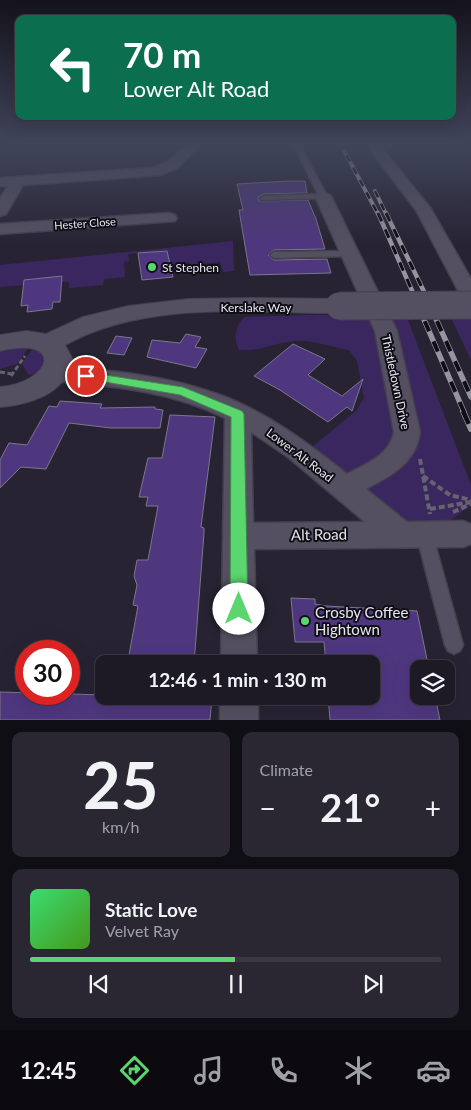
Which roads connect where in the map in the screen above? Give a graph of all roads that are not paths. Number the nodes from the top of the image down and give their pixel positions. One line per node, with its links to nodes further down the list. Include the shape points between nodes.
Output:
1 (85, 177): 4 (street)
2 (312, 177): 6 (lane)
3 (397, 177): 13 (street, via 423,209)
4 (18, 181): 5 (street); 8 (street)
5 (0, 182)
6 (323, 196): 7 (lane); 11 (street, Thistledown Drive)
7 (264, 198)
8 (0, 211)
9 (169, 218): 10 (street, Hester Close)
10 (0, 229)
11 (350, 254): 12 (lane); 22 (street, Thistledown Drive, via 386,331 407,439 397,456)
12 (274, 255)
13 (449, 256): 14 (street); 15 (street)
14 (471, 256)
15 (471, 296)
16 (471, 305): 18 (street, Kerslake Way, bridge, via 197,307 129,313 98,320)
17 (0, 343): 18 (street, via 24,339)
18 (38, 348): 19 (street, via 55,349 59,365)
19 (54, 374): 20 (street, via 29,392); 21 (street, Lower Alt Road, via 111,378 183,391)
20 (4, 389)
21 (238, 414): 22 (street, Lower Alt Road, via 266,429); 25 (street)
22 (344, 488): 23 (street)
23 (412, 533): 24 (street, Alt Road); 25 (street, Alt Road); 26 (lane)
24 (463, 534)
25 (239, 536): 27 (street)
26 (454, 645)
27 (239, 655)
28 (239, 705): 29 (street)
29 (240, 720)

